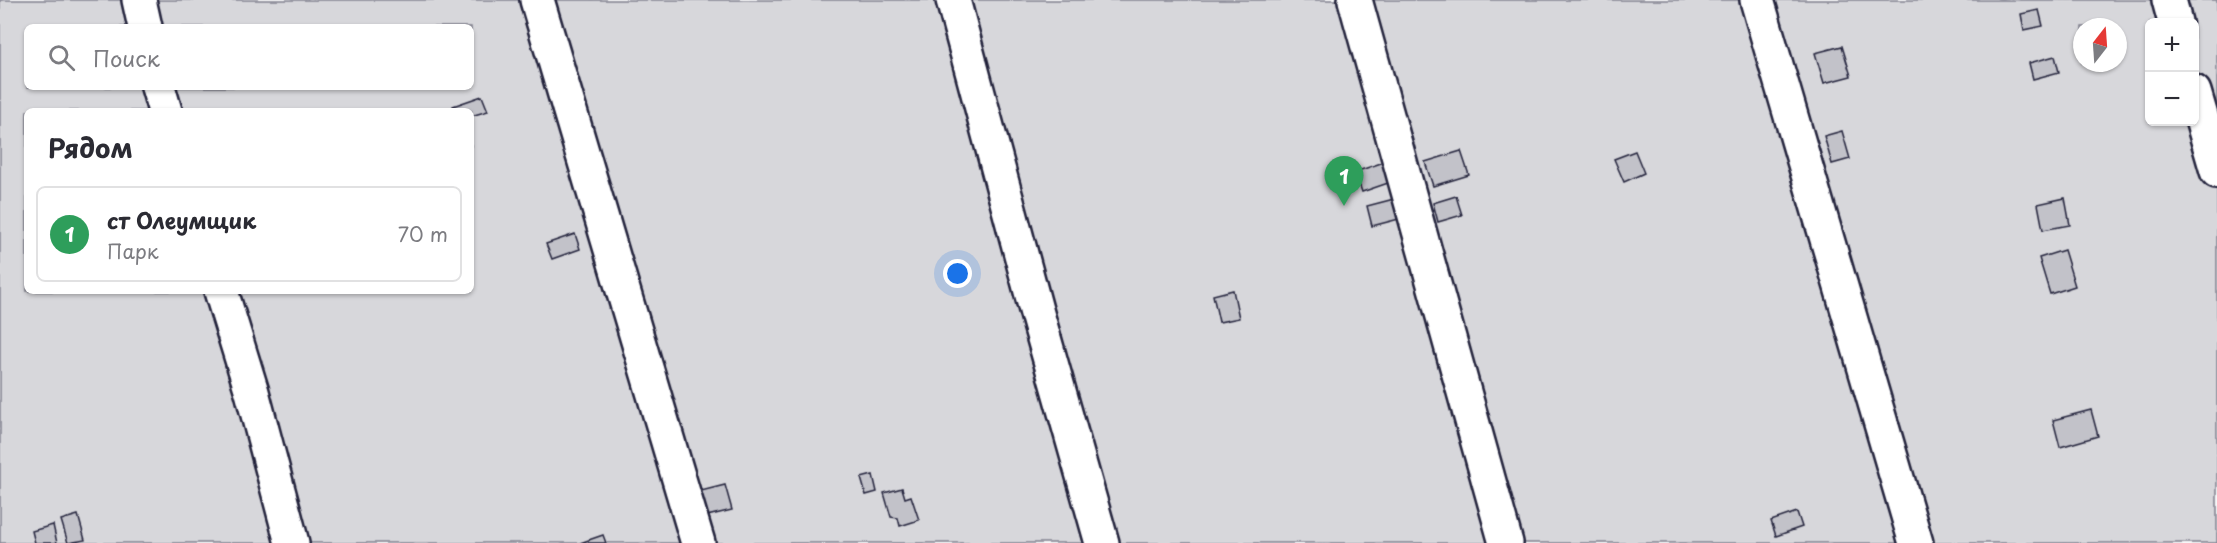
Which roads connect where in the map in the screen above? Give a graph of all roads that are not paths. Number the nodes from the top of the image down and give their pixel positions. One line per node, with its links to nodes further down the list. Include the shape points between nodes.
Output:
1 (139, 0): 8 (lane)
2 (537, 0): 15 (lane)
3 (953, 0): 16 (lane)
4 (1355, 0): 17 (lane)
5 (1757, 0): 18 (lane)
6 (2169, 0): 7 (lane)
7 (2174, 18)
8 (144, 24)
9 (159, 90): 10 (lane)
10 (164, 108)
11 (2199, 109): 12 (lane)
12 (2217, 171)
13 (222, 294): 14 (lane)
14 (292, 543)
15 (698, 543)
16 (1102, 543)
17 (1506, 543)
18 (1916, 543)

